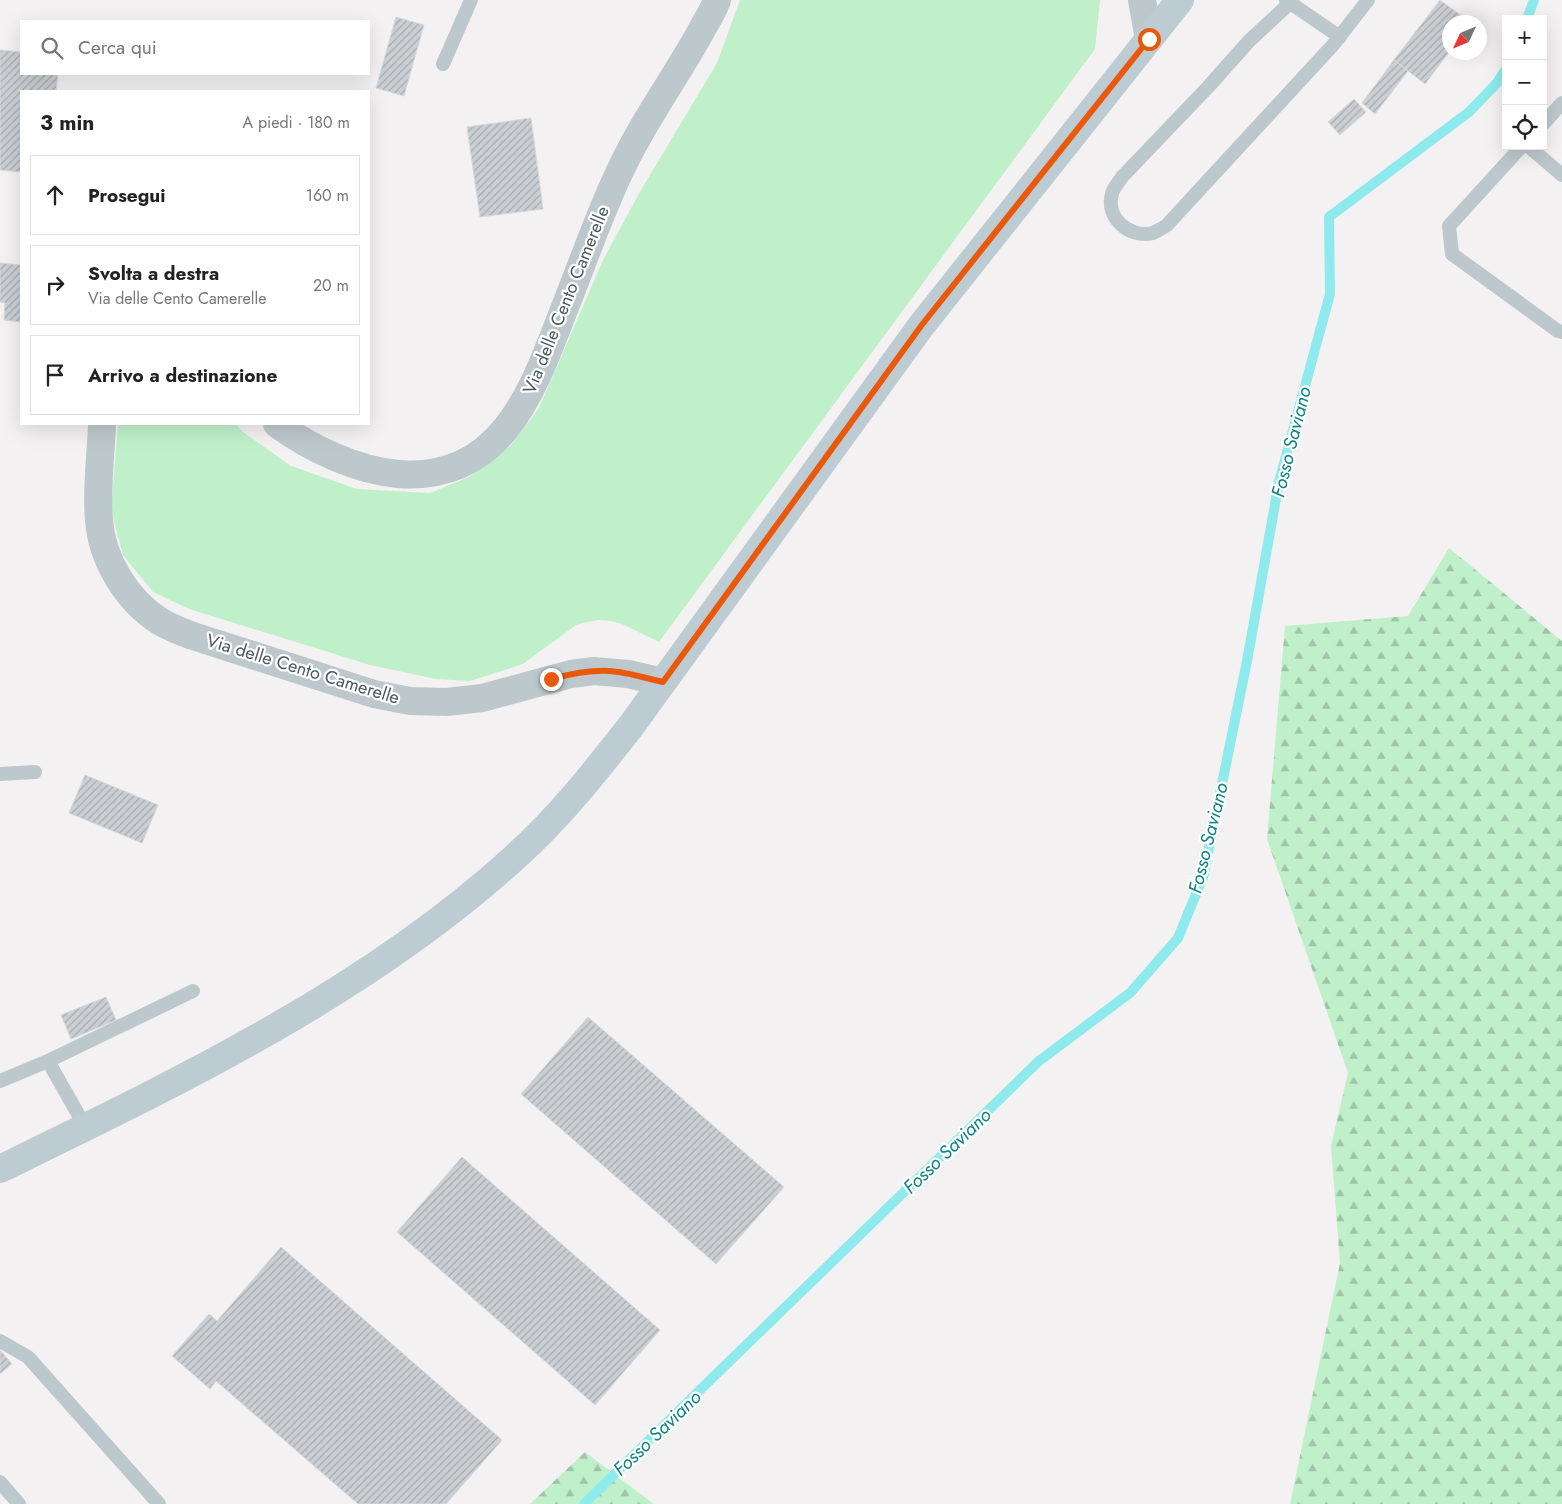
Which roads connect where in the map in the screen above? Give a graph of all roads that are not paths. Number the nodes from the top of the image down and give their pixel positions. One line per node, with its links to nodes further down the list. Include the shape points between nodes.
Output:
1 (471, 0): 9 (lane)
2 (717, 0): 17 (street, Via delle Cento Camerelle, via 620,169 536,381 518,412 498,437 464,462 428,474 413,475 381,472 353,463 307,443)
3 (1142, 0): 8 (street)
4 (1180, 0): 8 (main road)
5 (1368, 0): 7 (lane)
6 (1288, 2): 7 (lane); 7 (lane, via 1122,177 1112,194 1111,208 1116,220 1126,230 1152,233 1167,225)
7 (1340, 37)
8 (1149, 39): 18 (main road, via 921,326)
9 (443, 64)
10 (1562, 103): 11 (lane)
11 (1547, 120)
12 (1518, 150): 15 (lane, via 1449,226 1452,254)
13 (1533, 150): 14 (lane)
14 (1562, 175)
15 (1562, 332)
16 (102, 425): 18 (street, Via delle Cento Camerelle, via 98,506 105,550 118,578 137,602 177,630 374,694 410,701 447,702 482,698 594,671)
17 (279, 425)
18 (663, 682): 24 (main road, via 599,767 541,833 488,882 430,928 338,990 256,1038)
19 (35, 772): 20 (lane)
20 (0, 774)
21 (193, 991): 22 (lane)
22 (48, 1062): 23 (lane); 24 (lane)
23 (0, 1081)
24 (86, 1128): 25 (main road)
25 (0, 1169)
26 (0, 1341): 29 (lane, via 28,1357)
27 (0, 1482): 28 (lane)
28 (19, 1504)
29 (159, 1504)

